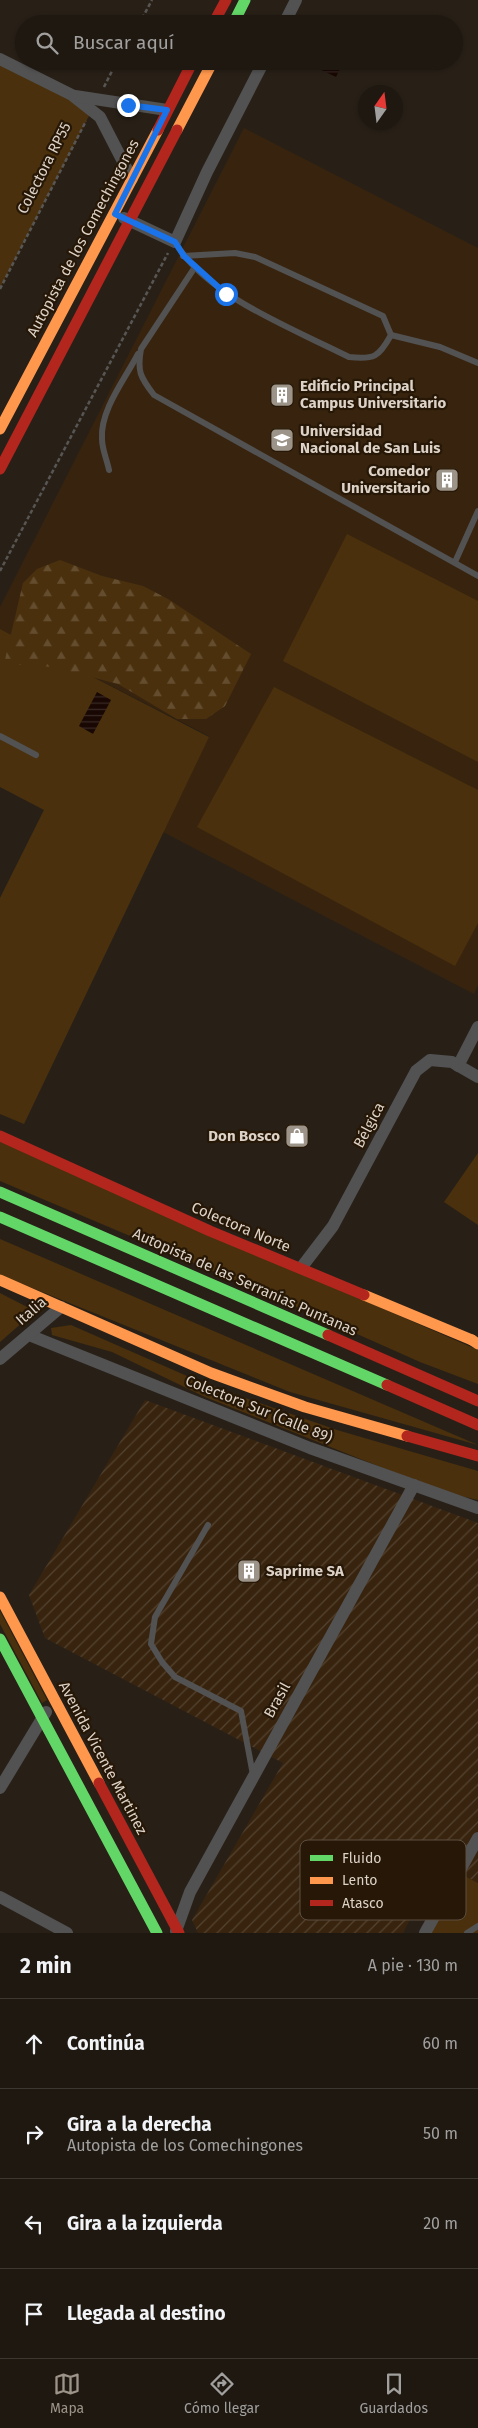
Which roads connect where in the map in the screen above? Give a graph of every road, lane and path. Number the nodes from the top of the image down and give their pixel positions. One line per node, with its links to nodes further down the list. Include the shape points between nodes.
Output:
1 (152, 0): 5 (path)
2 (226, 0): 6 (main road)
3 (245, 0): 7 (main road)
4 (296, 0): 8 (street)
5 (144, 15)
6 (218, 15)
7 (238, 15)
8 (288, 15)
9 (0, 59): 10 (street)
10 (15, 66)
11 (22, 70): 17 (street)
12 (112, 70): 16 (path)
13 (188, 70): 18 (main road, Autopista de los Comechingones)
14 (208, 70): 22 (main road)
15 (259, 70): 23 (street)
16 (101, 92)
17 (72, 95): 18 (street); 20 (street, via 100,117)
18 (167, 110): 20 (main road, Autopista de los Comechingones)
19 (89, 117): 26 (path, Colectora RP55)
20 (132, 179): 21 (main road, Autopista de los Comechingones)
21 (115, 214): 22 (street); 30 (main road, Autopista de los Comechingones)
22 (131, 222): 23 (street); 31 (main road)
23 (175, 242): 24 (lane); 35 (path)
24 (184, 256): 25 (lane); 27 (lane, via 235,252 255,257 383,316)
25 (194, 266): 27 (lane, via 226,294 349,357 366,359 381,353); 28 (lane)
26 (0, 289)
27 (391, 336): 29 (lane, via 440,347)
28 (142, 349): 32 (lane, via 103,424 102,440); 34 (lane, via 139,363 141,378 154,395)
29 (478, 363)
30 (0, 429)
31 (0, 469)
32 (109, 470)
33 (478, 512): 34 (lane)
34 (454, 562): 36 (lane)
35 (0, 571)
36 (478, 576)
37 (0, 736): 38 (lane)
38 (36, 755)
39 (478, 1027): 40 (street)
40 (458, 1066): 41 (street); 45 (street, Bélgica, via 452,1062 430,1060 416,1071 333,1226)
41 (478, 1077)
42 (0, 1136): 45 (main road, Colectora Norte)
43 (0, 1192): 51 (main road, Autopista de las Serranías Puntanas)
44 (0, 1217): 52 (main road)
45 (300, 1268): 49 (main road, Colectora Norte)
46 (0, 1280): 47 (main road)
47 (60, 1307): 48 (street, Italia); 53 (main road, via 211,1373 304,1407)
48 (29, 1335): 50 (street, Italia); 54 (street, Colectora Sur (Calle 89), via 310,1448)
49 (476, 1338)
50 (0, 1359)
51 (478, 1401)
52 (478, 1425)
53 (478, 1456)
54 (414, 1485): 55 (street, Colectora Sur (Calle 89)); 61 (street, Brasil)
55 (478, 1508)
56 (208, 1525): 61 (lane, via 155,1616 151,1644 175,1677 241,1711)
57 (0, 1597): 59 (main road, Avenida Vicente Martinez)
58 (0, 1639): 60 (main road)
59 (57, 1702): 60 (street); 68 (main road, Avenida Vicente Martinez)
60 (41, 1717): 62 (street); 70 (main road)
61 (253, 1776): 68 (street, Brasil, via 190,1892)
62 (0, 1788)
63 (478, 1838): 64 (street)
64 (466, 1860)
65 (0, 1897): 69 (street)
66 (432, 1920): 71 (street)
67 (478, 1926): 72 (lane)
68 (177, 1932)
69 (67, 1933)
70 (157, 1933)
71 (425, 1933)
72 (467, 1933)

